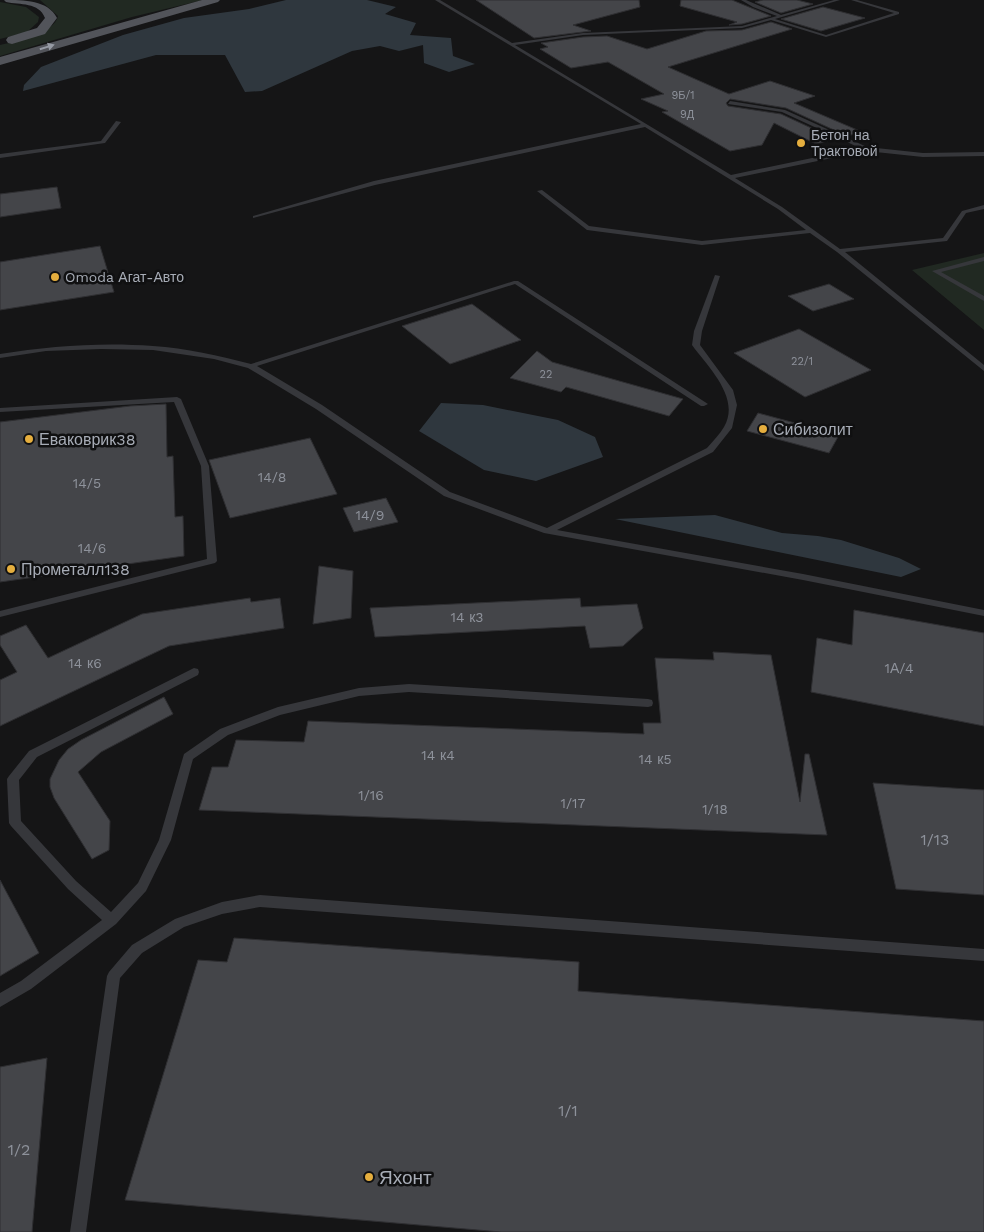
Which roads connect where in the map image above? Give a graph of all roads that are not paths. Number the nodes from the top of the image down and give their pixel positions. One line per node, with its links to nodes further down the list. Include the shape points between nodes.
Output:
1 (10, 0): 9 (main road, via 40,6 52,18 41,31)
2 (214, 0): 11 (main road, one-way to 2)
3 (437, 0): 10 (lane)
4 (744, 0): 7 (lane)
5 (838, 0): 7 (lane)
6 (853, 0): 8 (lane, via 898,13 826,36)
7 (781, 16): 8 (lane)
8 (770, 19): 10 (lane, via 742,27 583,34)
9 (0, 43)
10 (511, 44): 14 (lane)
11 (0, 61)
12 (730, 103): 15 (lane, via 783,111)
13 (118, 122): 17 (lane, via 103,142)
14 (645, 125): 18 (lane); 21 (lane, via 374,183)
15 (866, 149): 16 (lane, via 923,155); 18 (lane)
16 (984, 154)
17 (0, 156)
18 (729, 177): 22 (lane)
19 (540, 191): 22 (lane, via 587,228 702,243)
20 (984, 207): 23 (lane, via 964,212 945,240)
21 (255, 217)
22 (811, 231): 23 (lane)
23 (839, 251): 29 (lane)
24 (984, 259): 26 (lane, via 935,271)
25 (717, 276): 32 (lane, via 696,345 729,390 733,406 729,426 710,450)
26 (984, 299)
27 (0, 356): 28 (lane, via 46,349 153,348)
28 (252, 366): 30 (lane, via 516,282); 32 (lane, via 447,494)
29 (984, 369)
30 (704, 404)
31 (0, 410): 34 (lane, via 177,399 205,466 212,561)
32 (547, 531): 33 (lane)
33 (984, 613)
34 (0, 614)
35 (194, 672): 37 (lane, via 33,754 13,779 15,823 72,885)
36 (648, 703): 37 (lane, via 409,688 358,692 278,711 224,732 188,757 165,840 142,886)
37 (111, 920): 39 (lane)
38 (984, 955): 40 (lane, via 260,901 222,908 180,923 138,949 114,976)
39 (0, 1001)
40 (78, 1232)

